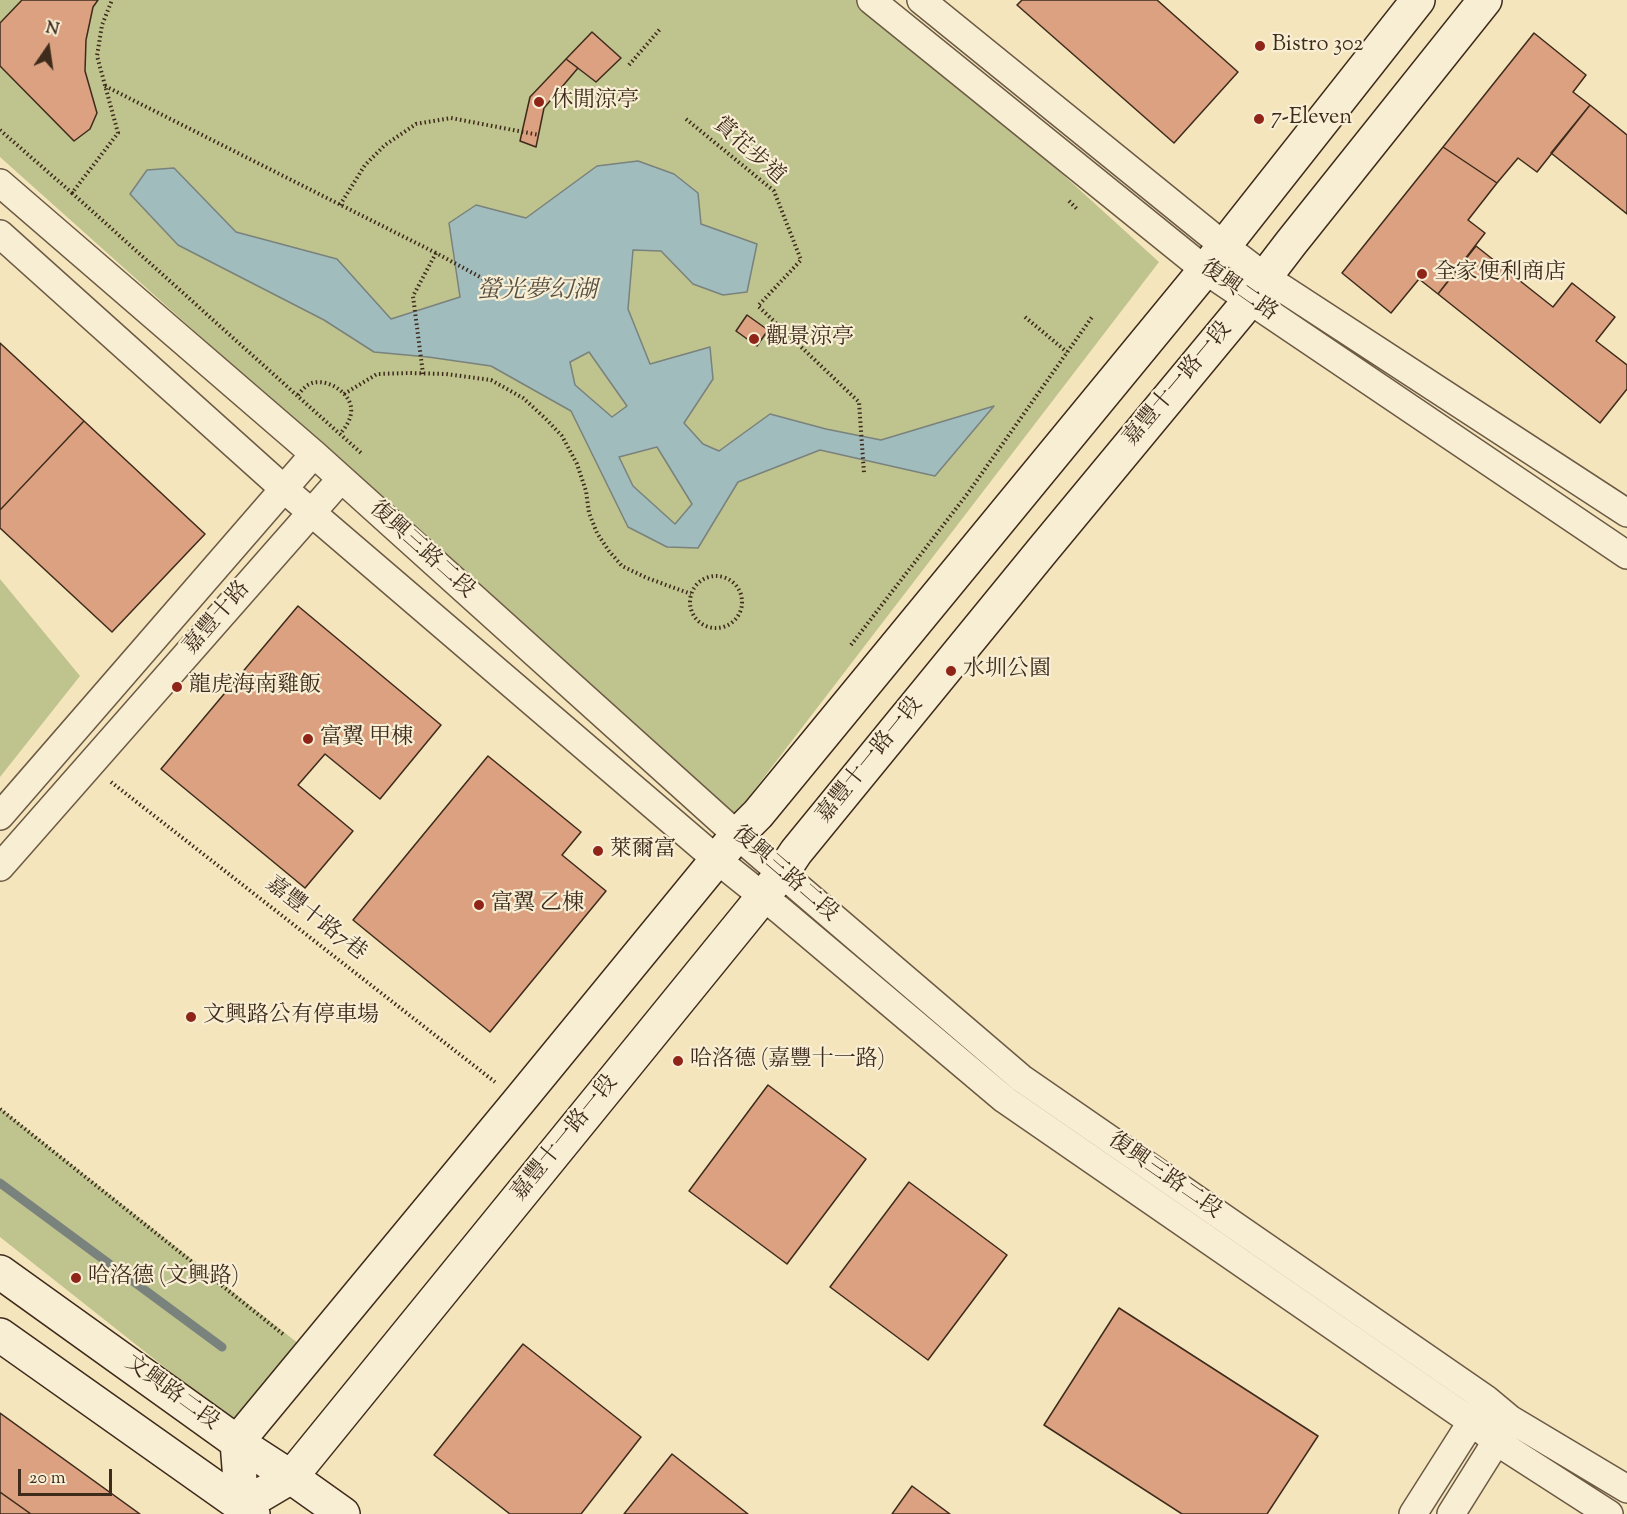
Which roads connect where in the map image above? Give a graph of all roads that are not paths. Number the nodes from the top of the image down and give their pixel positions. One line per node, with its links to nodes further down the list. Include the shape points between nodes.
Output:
1 (871, 0): 7 (street, 復興二路)
2 (921, 0): 7 (street, 復興二路)
3 (1418, 0): 7 (street)
4 (1485, 0): 8 (street, 嘉豐十一路一段)
5 (0, 183): 9 (street, 復興三路二段)
6 (0, 234): 11 (street, 復興三路二段)
7 (1214, 258): 8 (street, 復興二路); 16 (street)
8 (1257, 289): 13 (street, 復興二路); 14 (street, 復興二路); 18 (street, 嘉豐十一路一段)
9 (314, 454): 10 (street, 復興三路二段); 11 (street, 嘉豐十路)
10 (341, 479): 12 (street, 嘉豐十路); 16 (street, 復興三路二段)
11 (284, 489): 12 (street, 復興三路二段); 15 (street, 嘉豐十路)
12 (311, 513): 16 (street, 復興三路二段); 17 (street, 嘉豐十路)
13 (1627, 513)
14 (1627, 555)
15 (0, 816)
16 (727, 847): 18 (street, 復興三路二段); 24 (street)
17 (0, 867)
18 (773, 885): 21 (street, 復興三路二段, via 1021,1078); 22 (street, 復興三路二段, via 1004,1100); 25 (street, 嘉豐十一路一段)
19 (0, 1272): 24 (street, 文興路二段)
20 (0, 1335): 27 (street)
21 (1486, 1399): 22 (street); 23 (street, 復興三路二段)
22 (1472, 1422): 23 (street, 復興三路二段); 29 (street)
23 (1504, 1431): 26 (street, 復興三路二段); 30 (street); 31 (street, 復興三路二段)
24 (237, 1442): 25 (street, 文興路二段); 27 (street)
25 (291, 1477): 27 (street, 嘉豐十一路一段); 28 (street, 文興路二段)
26 (1627, 1489)
27 (243, 1511)
28 (343, 1514)
29 (1413, 1514)
30 (1451, 1514)
31 (1609, 1514)

